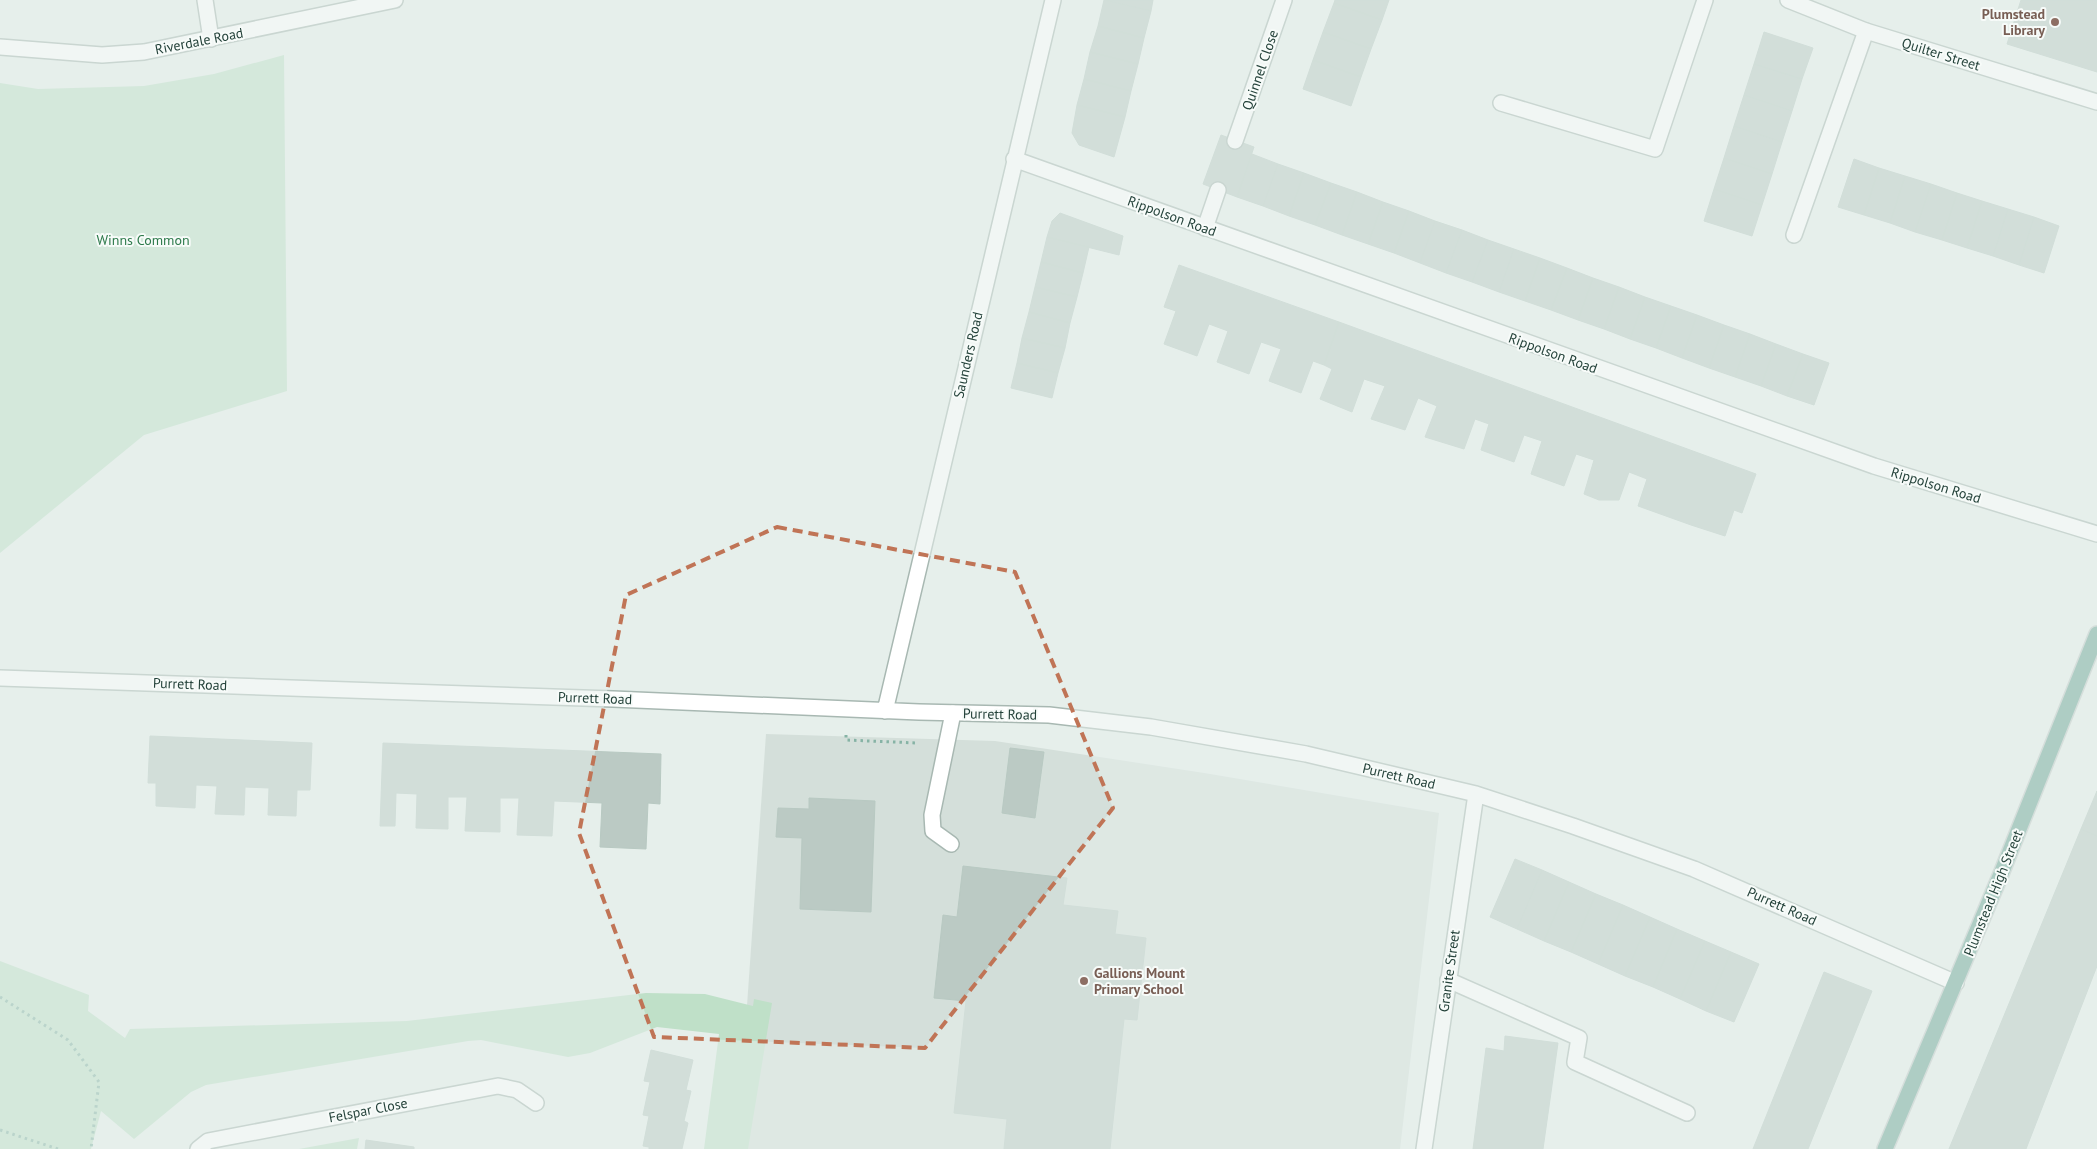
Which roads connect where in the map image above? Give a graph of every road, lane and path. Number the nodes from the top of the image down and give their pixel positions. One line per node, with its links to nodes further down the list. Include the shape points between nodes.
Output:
1 (205, 0): 8 (street)
2 (395, 0): 8 (street, Riverdale Road)
3 (1053, 0): 13 (street, Saunders Road)
4 (1284, 0): 12 (street, Quinnel Close)
5 (1705, 0): 11 (street, via 1655,149)
6 (1796, 2): 7 (street, Quilter Street)
7 (1866, 31): 10 (street, Quilter Street); 16 (street)
8 (211, 39): 9 (street, Riverdale Road, via 144,52 102,55)
9 (0, 47)
10 (2097, 102)
11 (1501, 104)
12 (1235, 141)
13 (1014, 160): 15 (street, Rippolson Road); 20 (street, Saunders Road)
14 (1218, 190): 15 (street)
15 (1205, 228): 17 (street, Rippolson Road, via 1874,466)
16 (1794, 235)
17 (2097, 534)
18 (2097, 634): 25 (main road, Plumstead High Street)
19 (0, 678): 20 (street, Purrett Road)
20 (885, 710): 21 (street, Purrett Road)
21 (953, 713): 22 (street, Purrett Road, via 1049,715 1151,727 1306,754); 23 (street, via 932,815 934,831)
22 (1476, 794): 24 (street, Granite Street); 25 (street, Purrett Road, via 1694,869)
23 (951, 844)
24 (1448, 980): 28 (street, via 1579,1038 1575,1062); 33 (street, Granite Street)
25 (1956, 983): 34 (main road, Plumstead High Street)
26 (0, 997): 31 (path, via 68,1040 100,1082)
27 (536, 1104): 32 (street, Felspar Close, via 517,1090 498,1086 208,1141)
28 (1687, 1113)
29 (0, 1130): 30 (path)
30 (58, 1149)
31 (91, 1149)
32 (198, 1149)
33 (1424, 1149)
34 (1885, 1149)

